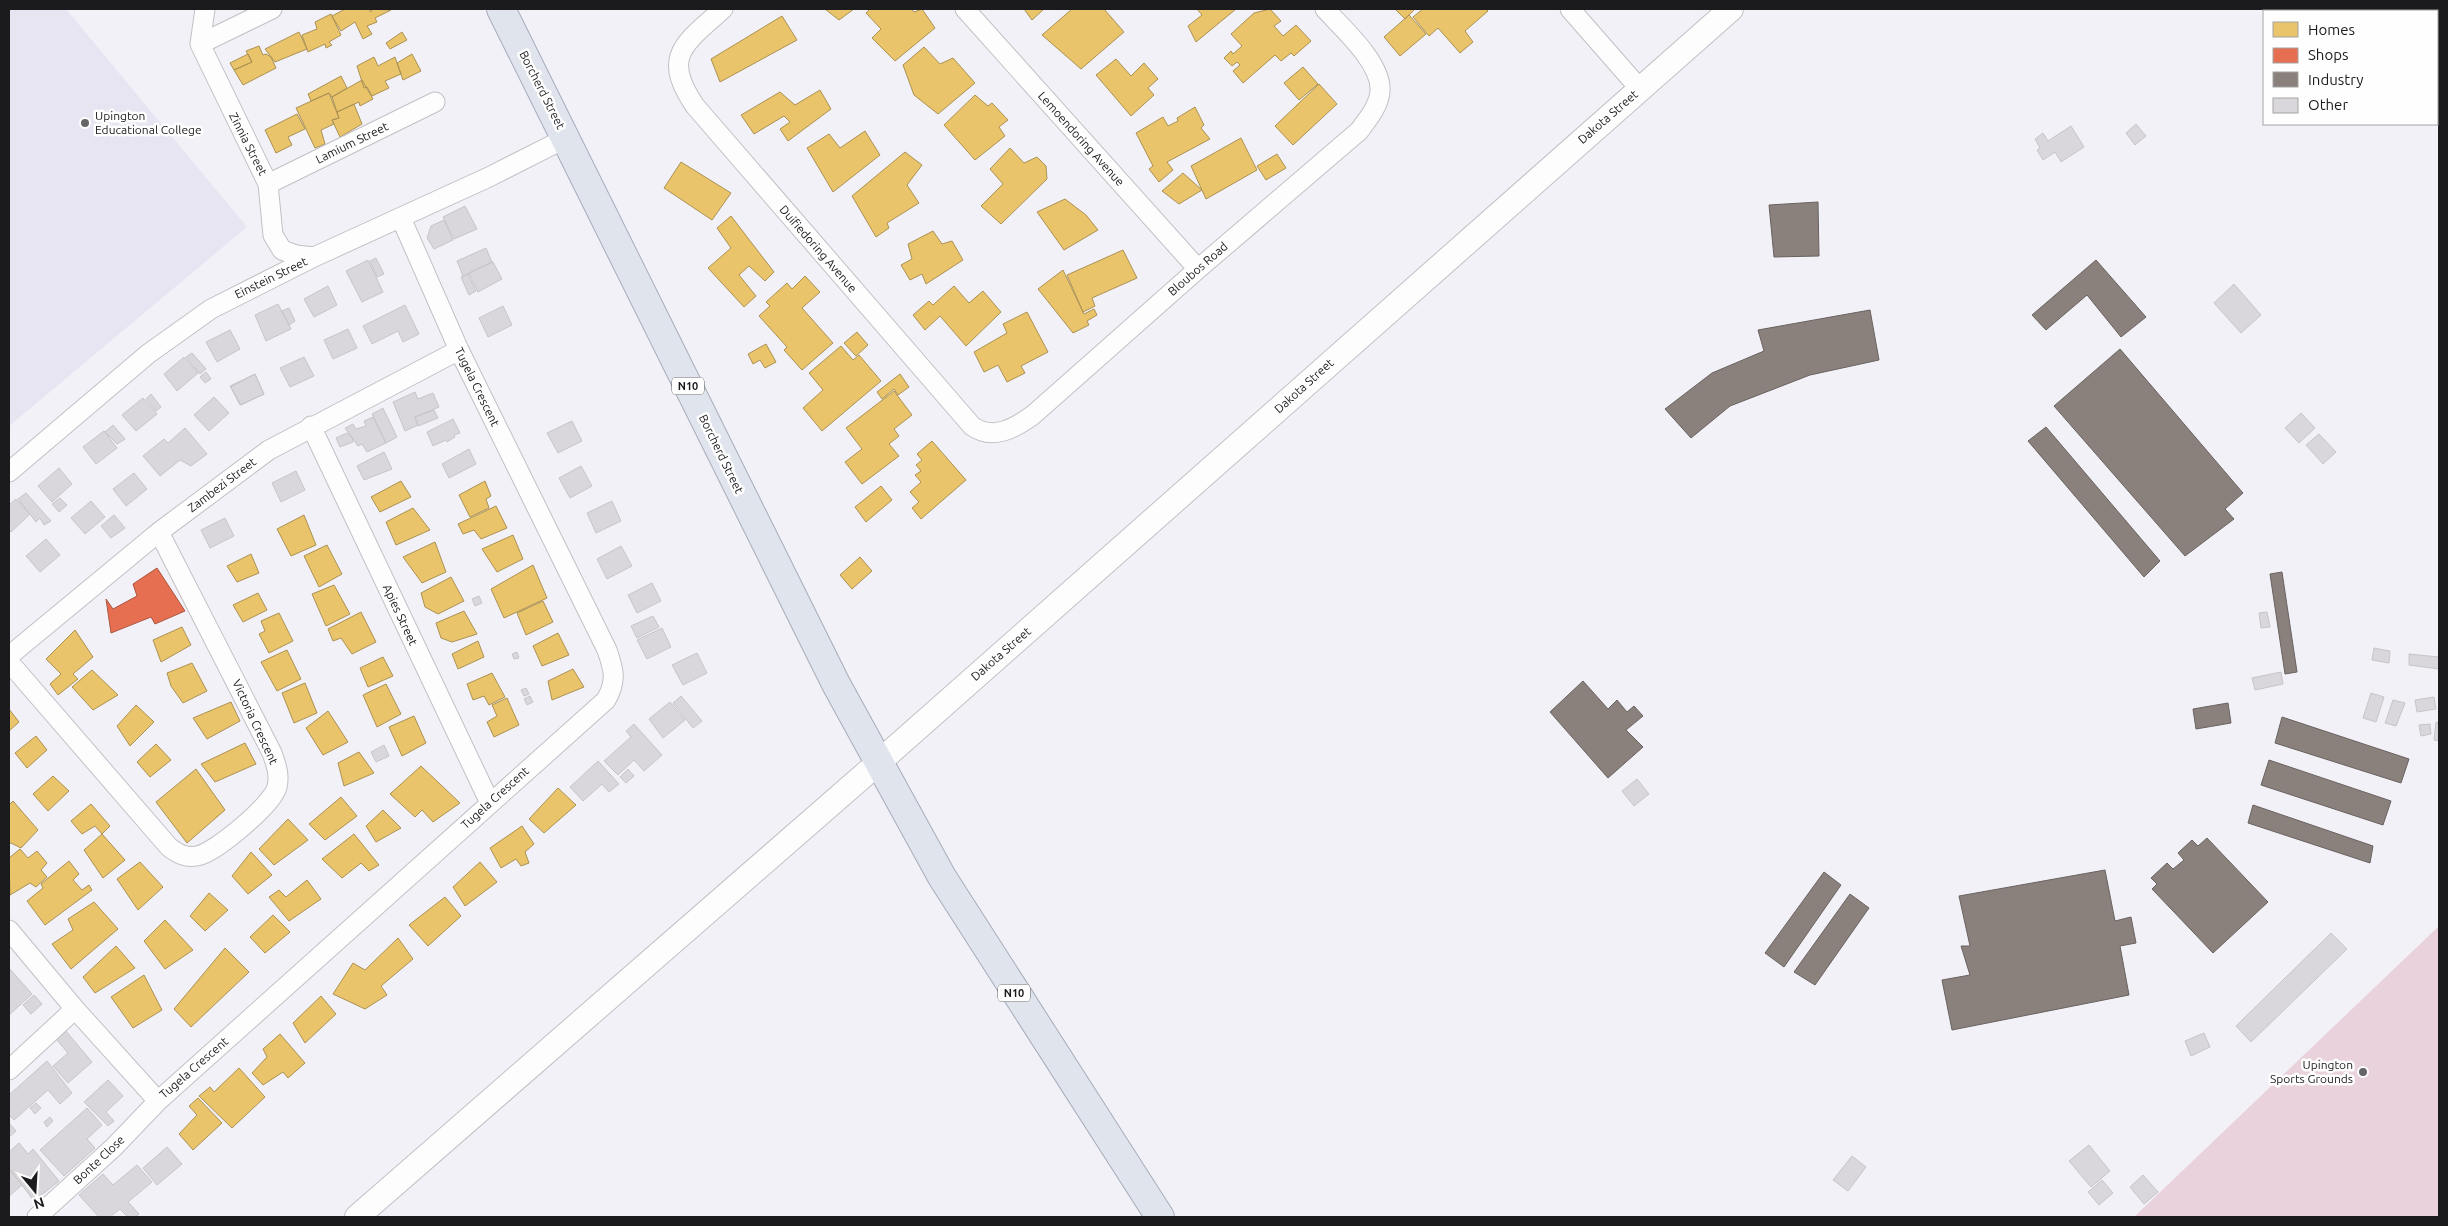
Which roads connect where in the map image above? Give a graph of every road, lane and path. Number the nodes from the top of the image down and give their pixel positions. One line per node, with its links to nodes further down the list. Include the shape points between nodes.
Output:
1 (205, 9): 9 (street)
2 (272, 9): 9 (street)
3 (501, 9): 12 (highway, Borcherd Street / N10)
4 (723, 9): 19 (street, Duifiedoring Avenue, via 688,41 677,64 682,87 972,426 987,433)
5 (965, 9): 16 (street, Lemoendoring Avenue)
6 (1325, 9): 16 (street, Bloubos Road, via 1376,71 1380,89 1378,101 1358,131)
7 (1570, 9): 10 (street)
8 (1731, 9): 10 (street, Dakota Street)
9 (200, 44): 13 (street, Zinnia Street)
10 (1640, 89): 24 (street, Dakota Street)
11 (435, 102): 13 (street, Lamium Street)
12 (566, 138): 14 (street, Einstein Street); 24 (highway, Borcherd Street / N10)
13 (268, 184): 15 (street, Zinnia Street, via 270,224 277,244 287,253)
14 (401, 218): 15 (street, Einstein Street); 17 (street, Tugela Crescent)
15 (314, 257): 20 (street, Einstein Street, via 191,322 148,354)
16 (1198, 269): 19 (street, Bloubos Road, via 1033,415)
17 (459, 350): 18 (street, Zambezi Street); 25 (street, Tugela Crescent, via 607,650 615,675 606,700)
18 (311, 426): 21 (street, Zambezi Street, via 269,450); 25 (street, Apies Street)
19 (998, 433)
20 (9, 472)
21 (159, 532): 22 (street, Zambezi Street); 23 (street, Victoria Crescent, via 226,660 277,769 278,784 274,795 228,840 197,856 184,856 169,847)
22 (9, 656)
23 (9, 662)
24 (878, 763): 31 (street, Dakota Street); 32 (highway, N10, via 942,877)
25 (490, 803): 29 (street, Tugela Crescent)
26 (9, 930): 27 (street, Tugela Crescent)
27 (75, 1010): 28 (street); 29 (street, Tugela Crescent)
28 (9, 1070)
29 (158, 1101): 30 (street, Bonte Close, via 114,1147)
30 (37, 1217)
31 (357, 1217)
32 (1160, 1217)

